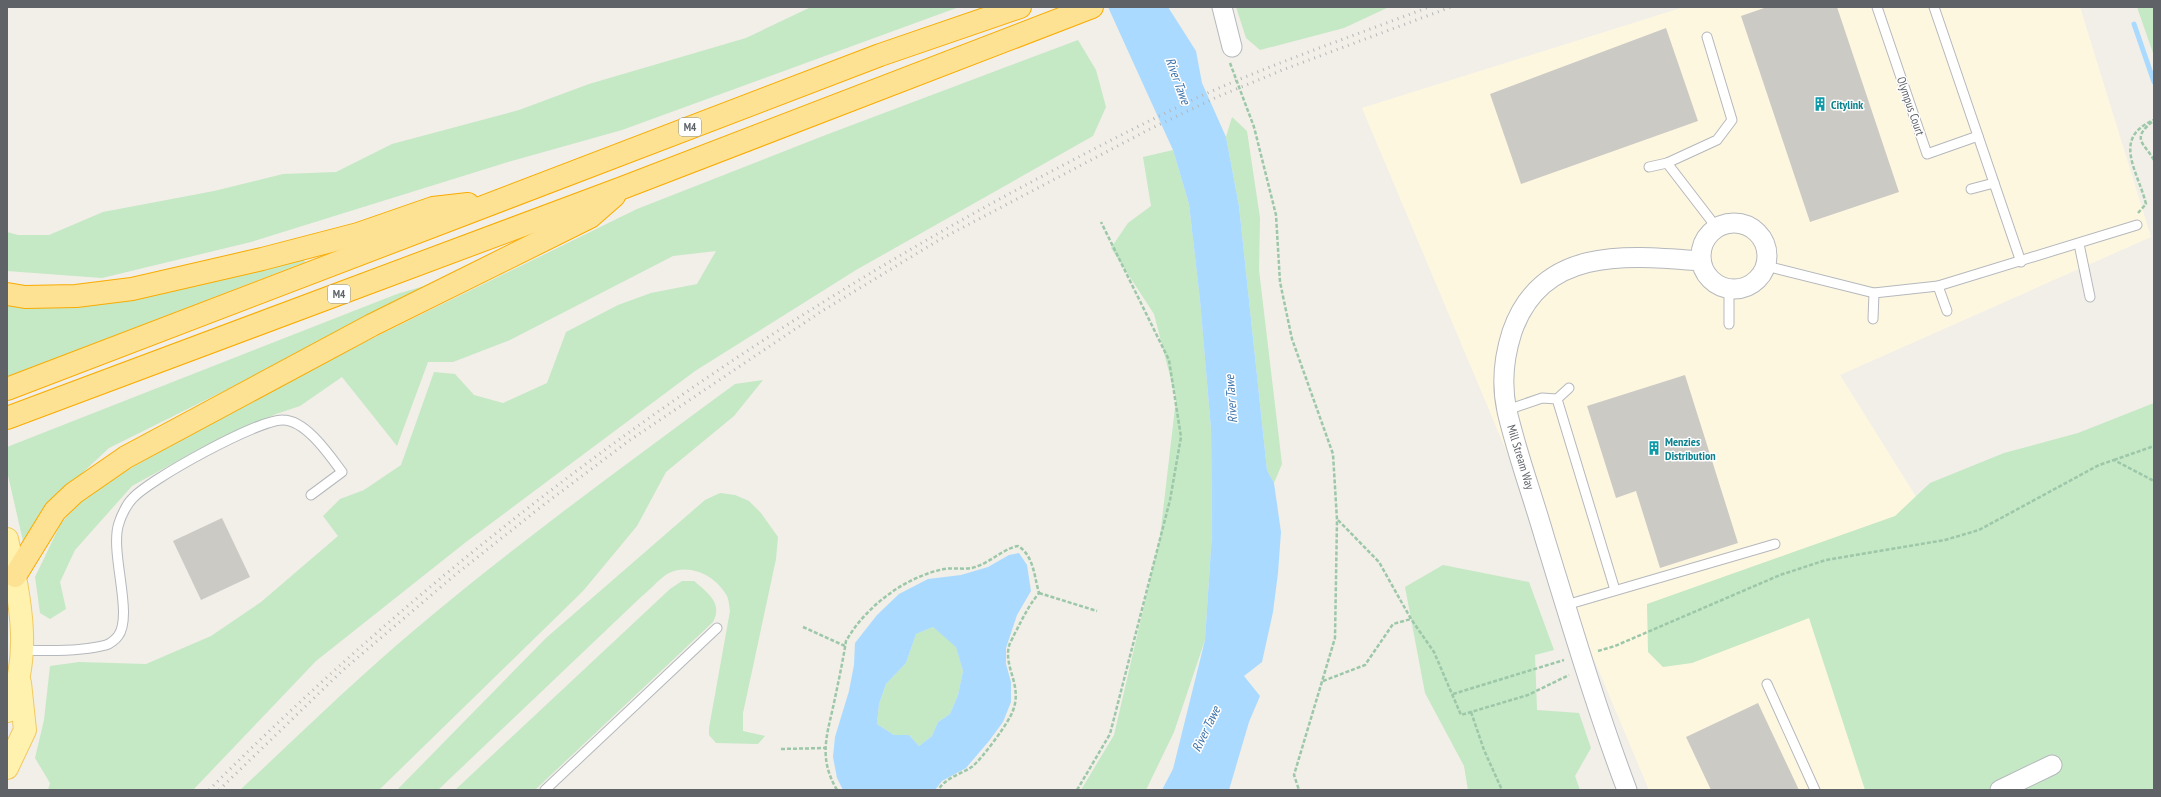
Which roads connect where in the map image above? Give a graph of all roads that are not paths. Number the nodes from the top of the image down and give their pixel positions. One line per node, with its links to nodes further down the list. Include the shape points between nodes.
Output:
1 (1020, 7): 14 (highway, M4, via 880,55)
2 (1092, 7): 12 (highway, M4)
3 (1222, 7): 7 (street)
4 (1877, 7): 8 (lane, Olympus Court, via 1927,154)
5 (1934, 7): 8 (lane)
6 (1707, 37): 9 (lane, via 1732,120 1717,140)
7 (1231, 54)
8 (1978, 136): 11 (lane)
9 (1667, 163): 10 (lane); 16 (lane)
10 (1648, 167)
11 (1994, 183): 13 (lane); 19 (lane)
12 (622, 188): 33 (highway, M4); 37 (highway, M4, via 590,217 372,325 126,457 74,493 55,511)
13 (1971, 189)
14 (501, 200): 23 (highway, M4, via 433,208 358,234 132,289 76,296 25,297); 30 (highway, M4)
15 (2137, 225): 17 (lane)
16 (1717, 228): 18 (street, via 1708,235 1702,249); 20 (street, via 1737,224 1755,230 1764,243 1767,254)
17 (2079, 244): 19 (lane); 25 (lane)
18 (1701, 261): 22 (street, via 1710,279); 32 (street, Mill Stream Way, via 1652,257 1604,258 1575,265 1553,277 1537,290 1520,310 1504,356)
19 (2021, 262): 21 (lane)
20 (1766, 266): 22 (street, via 1752,284 1741,289); 24 (lane)
21 (1938, 286): 24 (lane); 26 (lane)
22 (1729, 289): 28 (lane)
23 (7, 294)
24 (1874, 294): 27 (lane)
25 (2090, 297)
26 (1947, 311)
27 (1873, 319)
28 (1729, 324)
29 (1569, 388): 31 (lane)
30 (7, 389)
31 (1557, 399): 32 (lane, via 1542,398); 38 (lane)
32 (1507, 410): 39 (street, Mill Stream Way)
33 (7, 418)
34 (311, 495): 41 (lane, via 342,472 325,449 302,426 284,420 262,424 155,479 131,499 118,523 117,550 124,625 118,637 108,645 49,651)
35 (7, 539): 37 (main road)
36 (1775, 544): 38 (lane)
37 (15, 576): 41 (main road)
38 (1615, 590): 39 (lane)
39 (1566, 605): 48 (street, Mill Stream Way, via 1608,739)
40 (717, 628): 47 (lane)
41 (22, 650): 42 (main road)
42 (20, 675): 44 (main road); 46 (main road, via 25,730)
43 (1767, 684): 49 (lane)
44 (7, 711)
45 (2052, 765): 50 (street)
46 (7, 768)
47 (545, 790)
48 (1627, 790)
49 (1815, 790)
50 (2000, 790)

